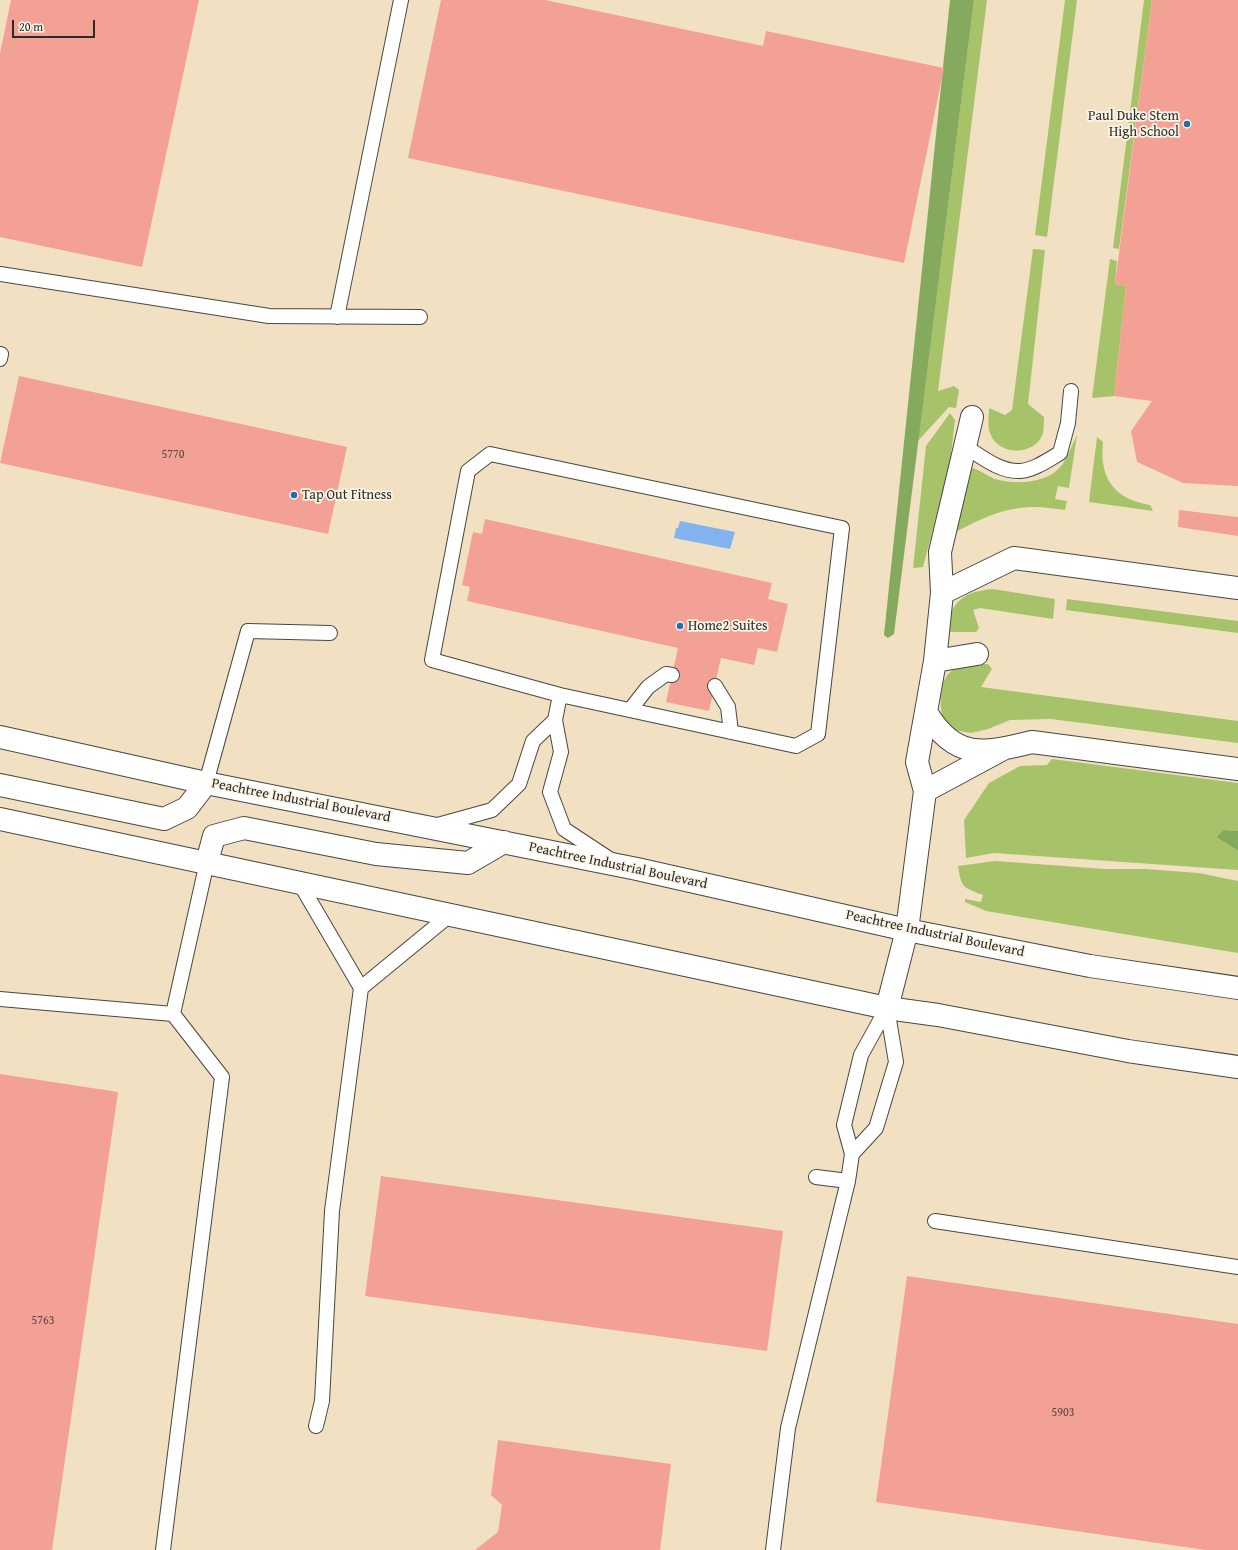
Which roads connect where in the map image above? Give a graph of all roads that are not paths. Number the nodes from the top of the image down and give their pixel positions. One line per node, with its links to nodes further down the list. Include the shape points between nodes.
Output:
1 (401, 0): 3 (lane)
2 (0, 274): 3 (lane, via 269,316)
3 (337, 317): 4 (lane)
4 (420, 318)
5 (1072, 391): 7 (lane, via 1068,423 1060,453 1020,471 998,466)
6 (972, 417): 7 (main road)
7 (966, 447): 9 (main road, via 940,552)
8 (1238, 588): 9 (main road, via 1014,558)
9 (942, 594): 12 (main road)
10 (330, 633): 23 (lane, via 248,631)
11 (976, 654): 12 (main road)
12 (935, 661): 17 (main road)
13 (672, 675): 16 (lane, via 666,674 648,687)
14 (715, 686): 19 (lane, via 728,708)
15 (560, 695): 16 (lane); 18 (lane); 19 (lane, via 432,660 468,471 490,454 842,528 818,734 796,746)
16 (630, 710): 19 (lane)
17 (926, 712): 21 (main road, via 940,733 968,750); 25 (main road, via 917,762)
18 (555, 720): 27 (lane, via 533,741 519,784 492,810); 30 (lane, via 561,752 550,792 564,830)
19 (731, 732)
20 (0, 737): 23 (main road, Peachtree Industrial Boulevard)
21 (1003, 749): 22 (main road, via 1032,742); 25 (main road)
22 (1238, 769)
23 (206, 782): 24 (main road, via 187,808 164,819); 27 (main road, Peachtree Industrial Boulevard)
24 (0, 785)
25 (925, 791): 33 (main road)
26 (0, 819): 29 (main road)
27 (430, 827): 28 (main road, Peachtree Industrial Boulevard)
28 (504, 842): 29 (main road, via 468,862 376,854 244,828 214,836); 30 (main road, Peachtree Industrial Boulevard)
29 (207, 862): 31 (main road); 38 (lane)
30 (620, 866): 33 (main road, Peachtree Industrial Boulevard)
31 (299, 882): 32 (main road); 34 (lane)
32 (451, 914): 34 (lane); 37 (main road)
33 (907, 930): 35 (main road, Peachtree Industrial Boulevard, via 1090,966); 37 (main road)
34 (361, 988): 45 (lane, via 332,1210 322,1401)
35 (1238, 988)
36 (0, 999): 38 (lane)
37 (886, 1008): 39 (main road, via 938,1015 1128,1051); 40 (lane, via 860,1055 844,1125); 40 (lane, via 896,1062 876,1128)
38 (173, 1014): 46 (lane, via 222,1077)
39 (1238, 1067)
40 (852, 1154): 42 (lane)
41 (816, 1177): 42 (lane)
42 (848, 1181): 47 (lane, via 788,1428)
43 (935, 1221): 44 (lane)
44 (1238, 1267)
45 (316, 1426)
46 (163, 1550)
47 (773, 1550)

